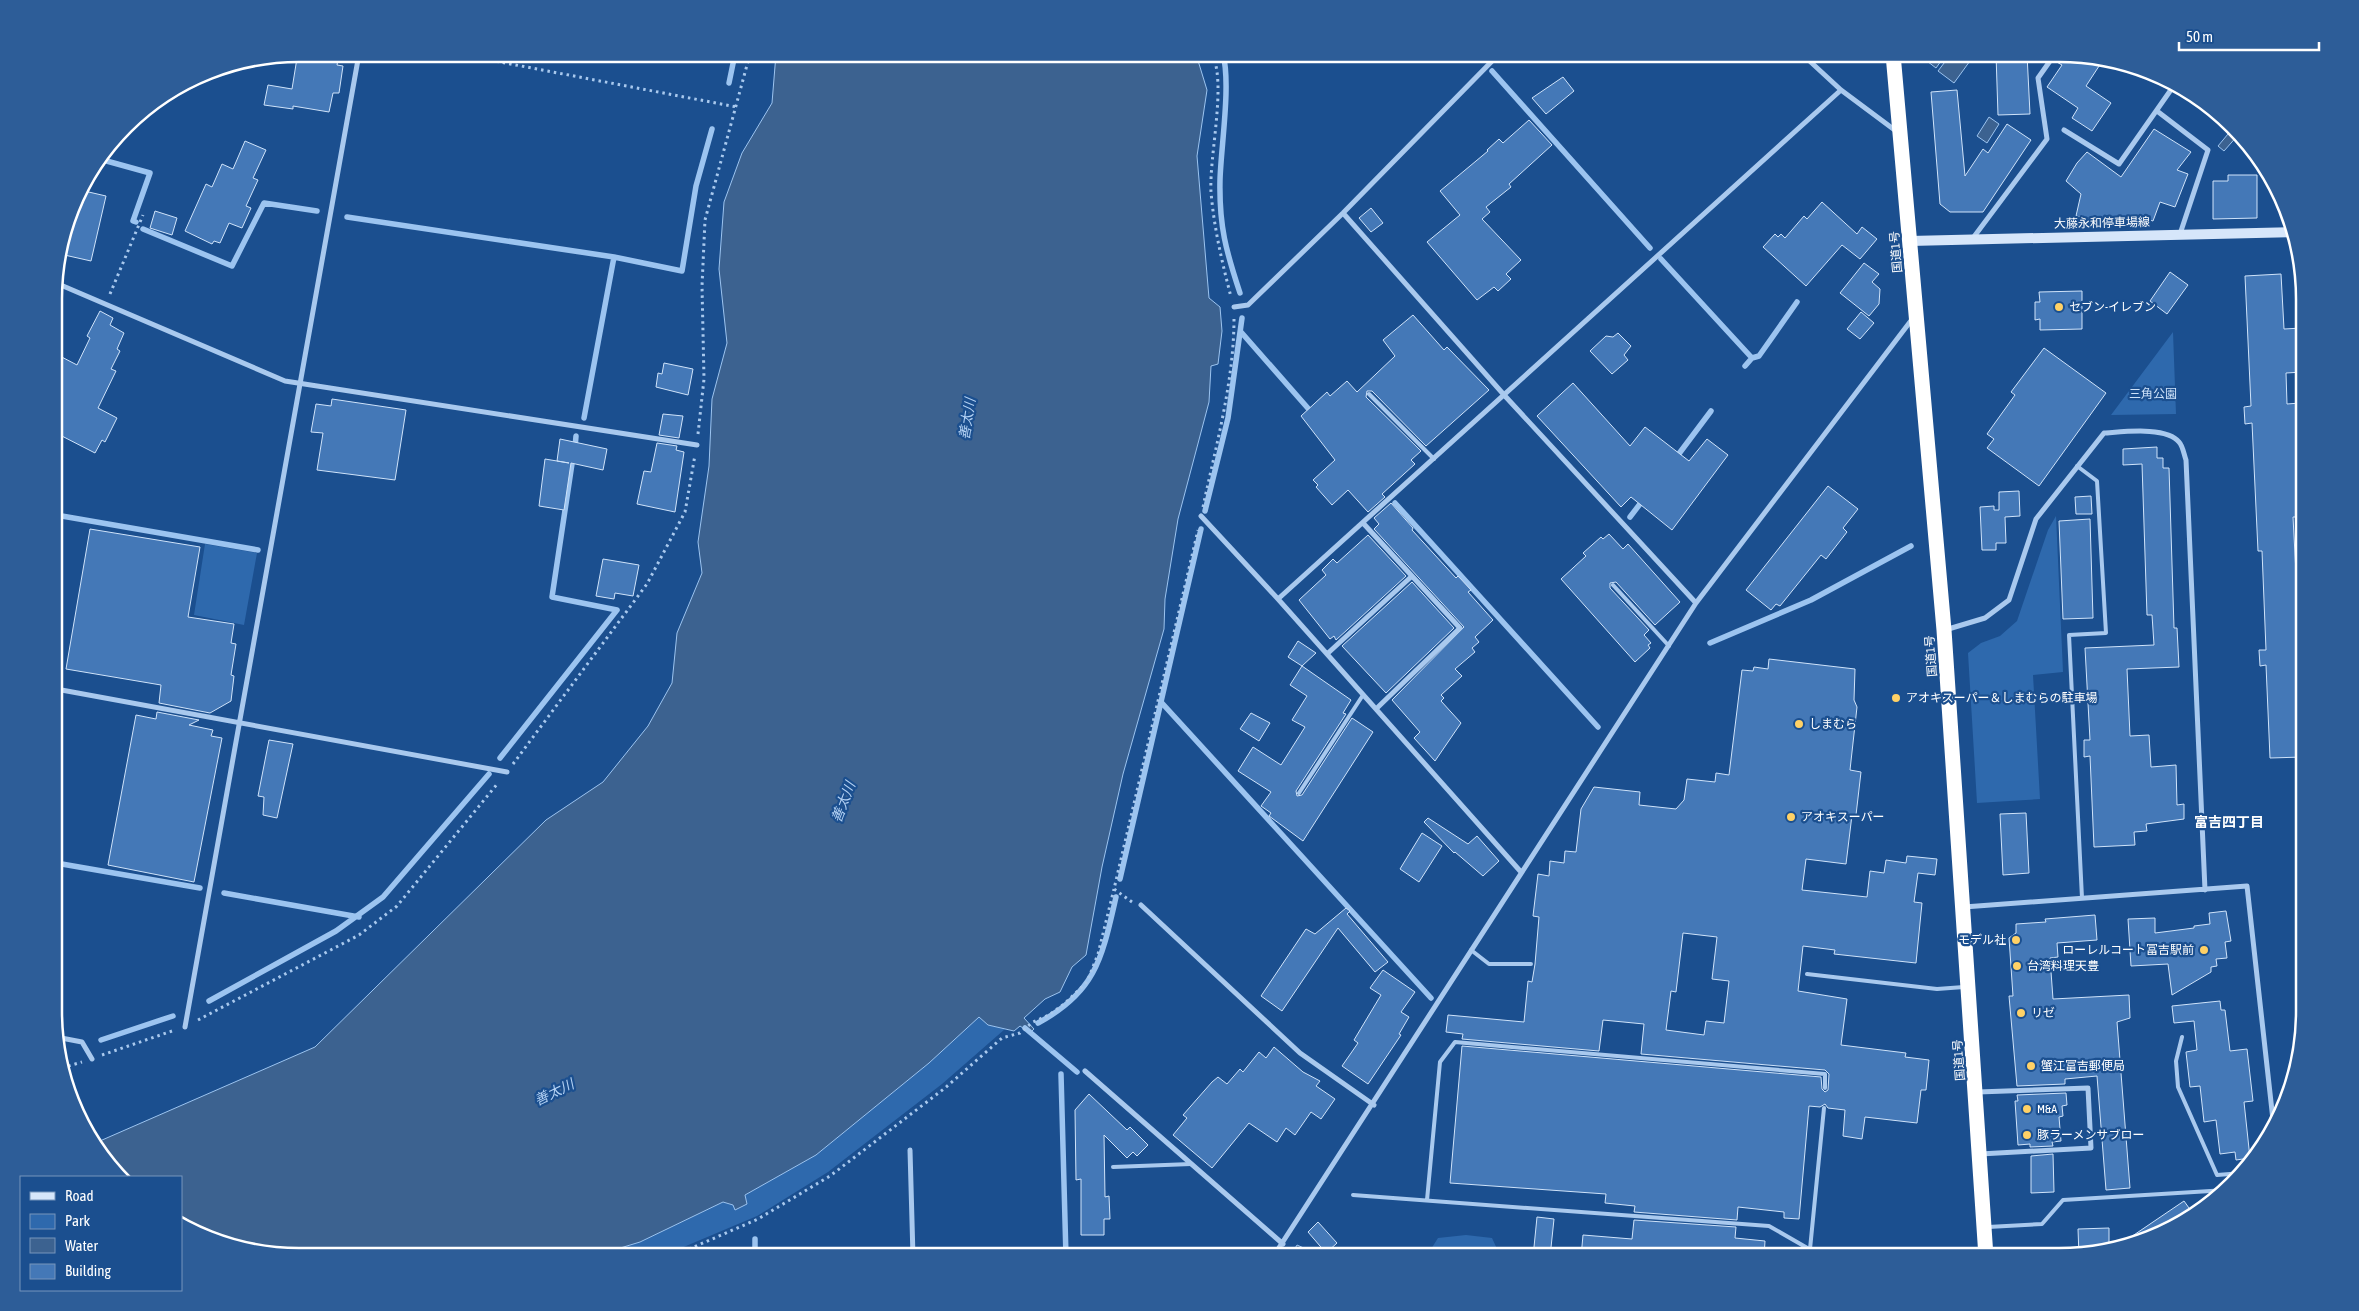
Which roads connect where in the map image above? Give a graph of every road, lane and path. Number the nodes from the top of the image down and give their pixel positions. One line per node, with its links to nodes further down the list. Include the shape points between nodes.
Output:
1 (358, 62): 25 (street)
2 (500, 62): 11 (path)
3 (748, 62): 11 (path)
4 (1216, 62): 23 (path, via 1218,94 1211,190 1218,250)
5 (1491, 62): 15 (street)
6 (1811, 62): 9 (street)
7 (1893, 62): 14 (highway, 国道1号)
8 (2049, 62): 19 (street, via 2038,78 2047,139)
9 (1841, 90): 14 (street); 27 (street)
10 (2171, 90): 12 (street)
11 (737, 107): 28 (path, via 705,220 702,286 704,379)
12 (2157, 111): 13 (street, via 2119,164); 18 (street, via 2208,150)
13 (2064, 130)
14 (1900, 133): 20 (highway, 国道1号)
15 (1343, 213): 23 (street, via 1248,305); 27 (street)
16 (143, 215): 22 (path)
17 (2286, 232): 18 (main road, 大藤永和停車場線)
18 (2180, 234): 19 (main road, 大藤永和停車場線)
19 (1972, 240): 20 (main road, 大藤永和停車場線)
20 (1910, 242): 24 (highway, 国道1号)
21 (63, 285): 22 (street)
22 (106, 304): 25 (street)
23 (1234, 307): 31 (path, via 1234,345)
24 (1916, 314): 36 (street); 37 (highway, 国道1号)
25 (300, 385): 28 (street); 43 (street)
26 (1369, 394): 29 (lane)
27 (1505, 396): 29 (street); 36 (street)
28 (697, 446): 44 (path, via 685,512 647,584)
29 (1434, 459): 32 (street)
30 (2077, 466): 37 (street, via 2036,519 2009,600 1984,618); 48 (street, via 2104,433 2155,432 2170,435 2179,442 2186,460); 49 (lane, via 2097,481 2106,633 2069,635)
31 (1201, 516): 35 (street); 47 (path)
32 (1363, 523): 33 (street); 35 (street)
33 (1412, 576): 39 (street); 42 (street, via 1460,628)
34 (1613, 585): 38 (lane)
35 (1278, 599): 39 (street)
36 (1696, 603): 38 (street)
37 (1944, 630): 51 (highway, 国道1号)
38 (1669, 646): 46 (street)
39 (1327, 654): 41 (street)
40 (62, 690): 43 (street)
41 (1363, 695): 42 (street); 45 (lane)
42 (1376, 709): 46 (street)
43 (240, 722): 44 (street); 56 (street)
44 (507, 772): 56 (path, via 397,906 359,935)
45 (1299, 793)
46 (1520, 872): 52 (street)
47 (1114, 889): 50 (path, via 1135,905); 77 (path, via 1098,954 1086,982 1064,1004 1020,1033 1002,1038 945,1088 830,1176 758,1219)
48 (2205, 890): 49 (street); 66 (street, via 2247,886)
49 (2082, 898): 51 (street)
50 (1141, 905): 64 (street, via 1300,1053)
51 (1964, 907): 55 (highway, 国道1号)
52 (1471, 950): 53 (lane, via 1489,964); 64 (street)
53 (1531, 964)
54 (1807, 974): 55 (lane, via 1937,989)
55 (1969, 987): 63 (highway, 国道1号)
56 (185, 1027): 59 (path)
57 (2182, 1037): 71 (lane, via 2176,1061 2178,1087 2217,1175)
58 (65, 1039): 59 (street, via 82,1042)
59 (92, 1059): 60 (path)
60 (69, 1066)
61 (1085, 1071): 69 (street)
62 (1825, 1088): 74 (lane, via 1826,1074 1455,1042 1440,1062)
63 (1976, 1092): 68 (highway, 国道1号); 68 (street, via 2088,1088 2091,1148)
64 (1374, 1104): 76 (street)
65 (1824, 1108): 81 (lane)
66 (2272, 1115)
67 (910, 1150): 78 (street)
68 (1980, 1154): 75 (highway, 国道1号)
69 (1191, 1164): 70 (lane); 76 (street)
70 (1113, 1167)
71 (2232, 1174)
72 (2215, 1191): 75 (lane, via 2062,1200 2042,1224)
73 (1353, 1195): 74 (lane)
74 (1427, 1200): 80 (lane, via 1769,1226)
75 (1984, 1227): 82 (highway, 国道1号)
76 (1282, 1244): 79 (street)
77 (692, 1248)
78 (913, 1248)
79 (1279, 1248)
80 (1808, 1248)
81 (1810, 1248)
82 (1986, 1248)

